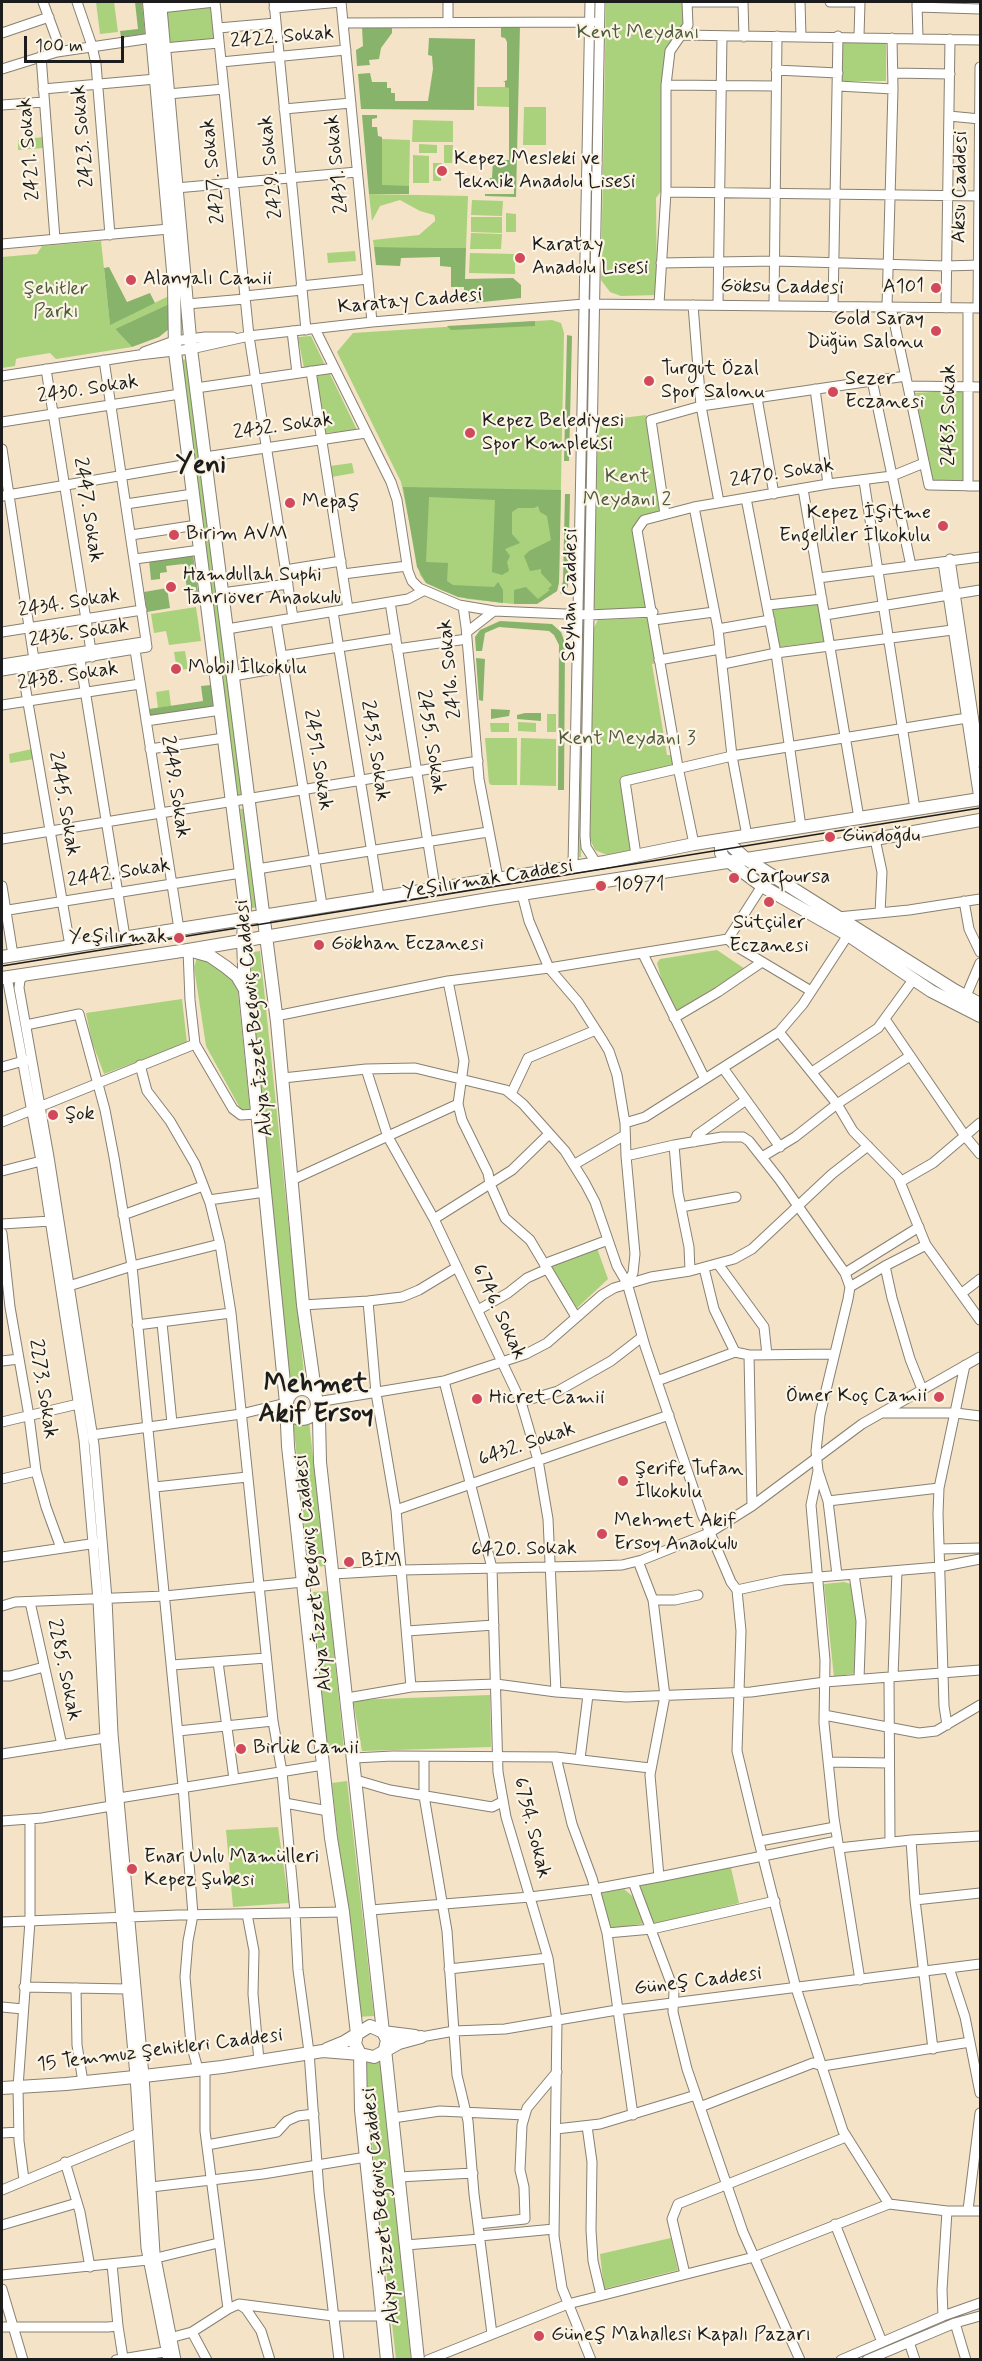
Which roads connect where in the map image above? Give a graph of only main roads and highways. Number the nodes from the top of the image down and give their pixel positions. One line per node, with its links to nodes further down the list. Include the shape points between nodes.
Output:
1 (149, 2): 9 (main road, Aliya İzzet Begoviç Caddesi, via 175,296 174,346)
2 (160, 5): 8 (main road, Aliya İzzet Begoviç Caddesi, via 190,344)
3 (980, 799): 5 (main road, Yeşilırmak Caddesi)
4 (981, 820): 6 (main road, Yeşilırmak Caddesi)
5 (725, 840): 6 (main road); 7 (main road, via 720,846); 8 (main road, Yeşilırmak Caddesi)
6 (746, 860): 7 (main road, Yeşilırmak Caddesi); 16 (main road)
7 (727, 862): 10 (main road, Yeşilırmak Caddesi); 17 (main road, via 913,980)
8 (263, 914): 9 (main road, Yeşilırmak Caddesi); 10 (main road, Aliya İzzet Begoviç Caddesi)
9 (245, 917): 11 (main road, Aliya İzzet Begoviç Caddesi); 13 (main road, Yeşilırmak Caddesi)
10 (266, 936): 11 (main road, Yeşilırmak Caddesi); 18 (main road, Aliya İzzet Begoviç Caddesi, via 303,1305)
11 (243, 940): 12 (main road, Yeşilırmak Caddesi); 15 (main road, Aliya İzzet Begoviç Caddesi)
12 (188, 950): 14 (main road, Yeşilırmak Caddesi); 15 (main road, via 210,956 226,967 237,976)
13 (5, 956)
14 (3, 978)
15 (245, 991): 19 (main road, Aliya İzzet Begoviç Caddesi)
16 (981, 1004)
17 (981, 1016)
18 (317, 1402): 19 (main road, via 303,1388 290,1394); 19 (main road, via 312,1415 302,1419 289,1413); 20 (main road, Aliya İzzet Begoviç Caddesi)
19 (286, 1403): 21 (main road, Aliya İzzet Begoviç Caddesi, via 328,1811)
20 (383, 2032): 21 (main road, via 370,2026); 22 (main road, via 387,2040); 22 (main road, via 421,2037)
21 (357, 2034): 23 (main road); 24 (main road, via 355,2044)
22 (385, 2049): 24 (main road, via 374,2057); 27 (main road, Aliya İzzet Begoviç Caddesi)
23 (323, 2051): 24 (main road); 25 (main road, 15 Temmuz Şehitleri Caddesi, via 202,2069)
24 (360, 2054): 26 (main road, Aliya İzzet Begoviç Caddesi, via 361,2110)
25 (2, 2088)
26 (387, 2360)
27 (418, 2360)

